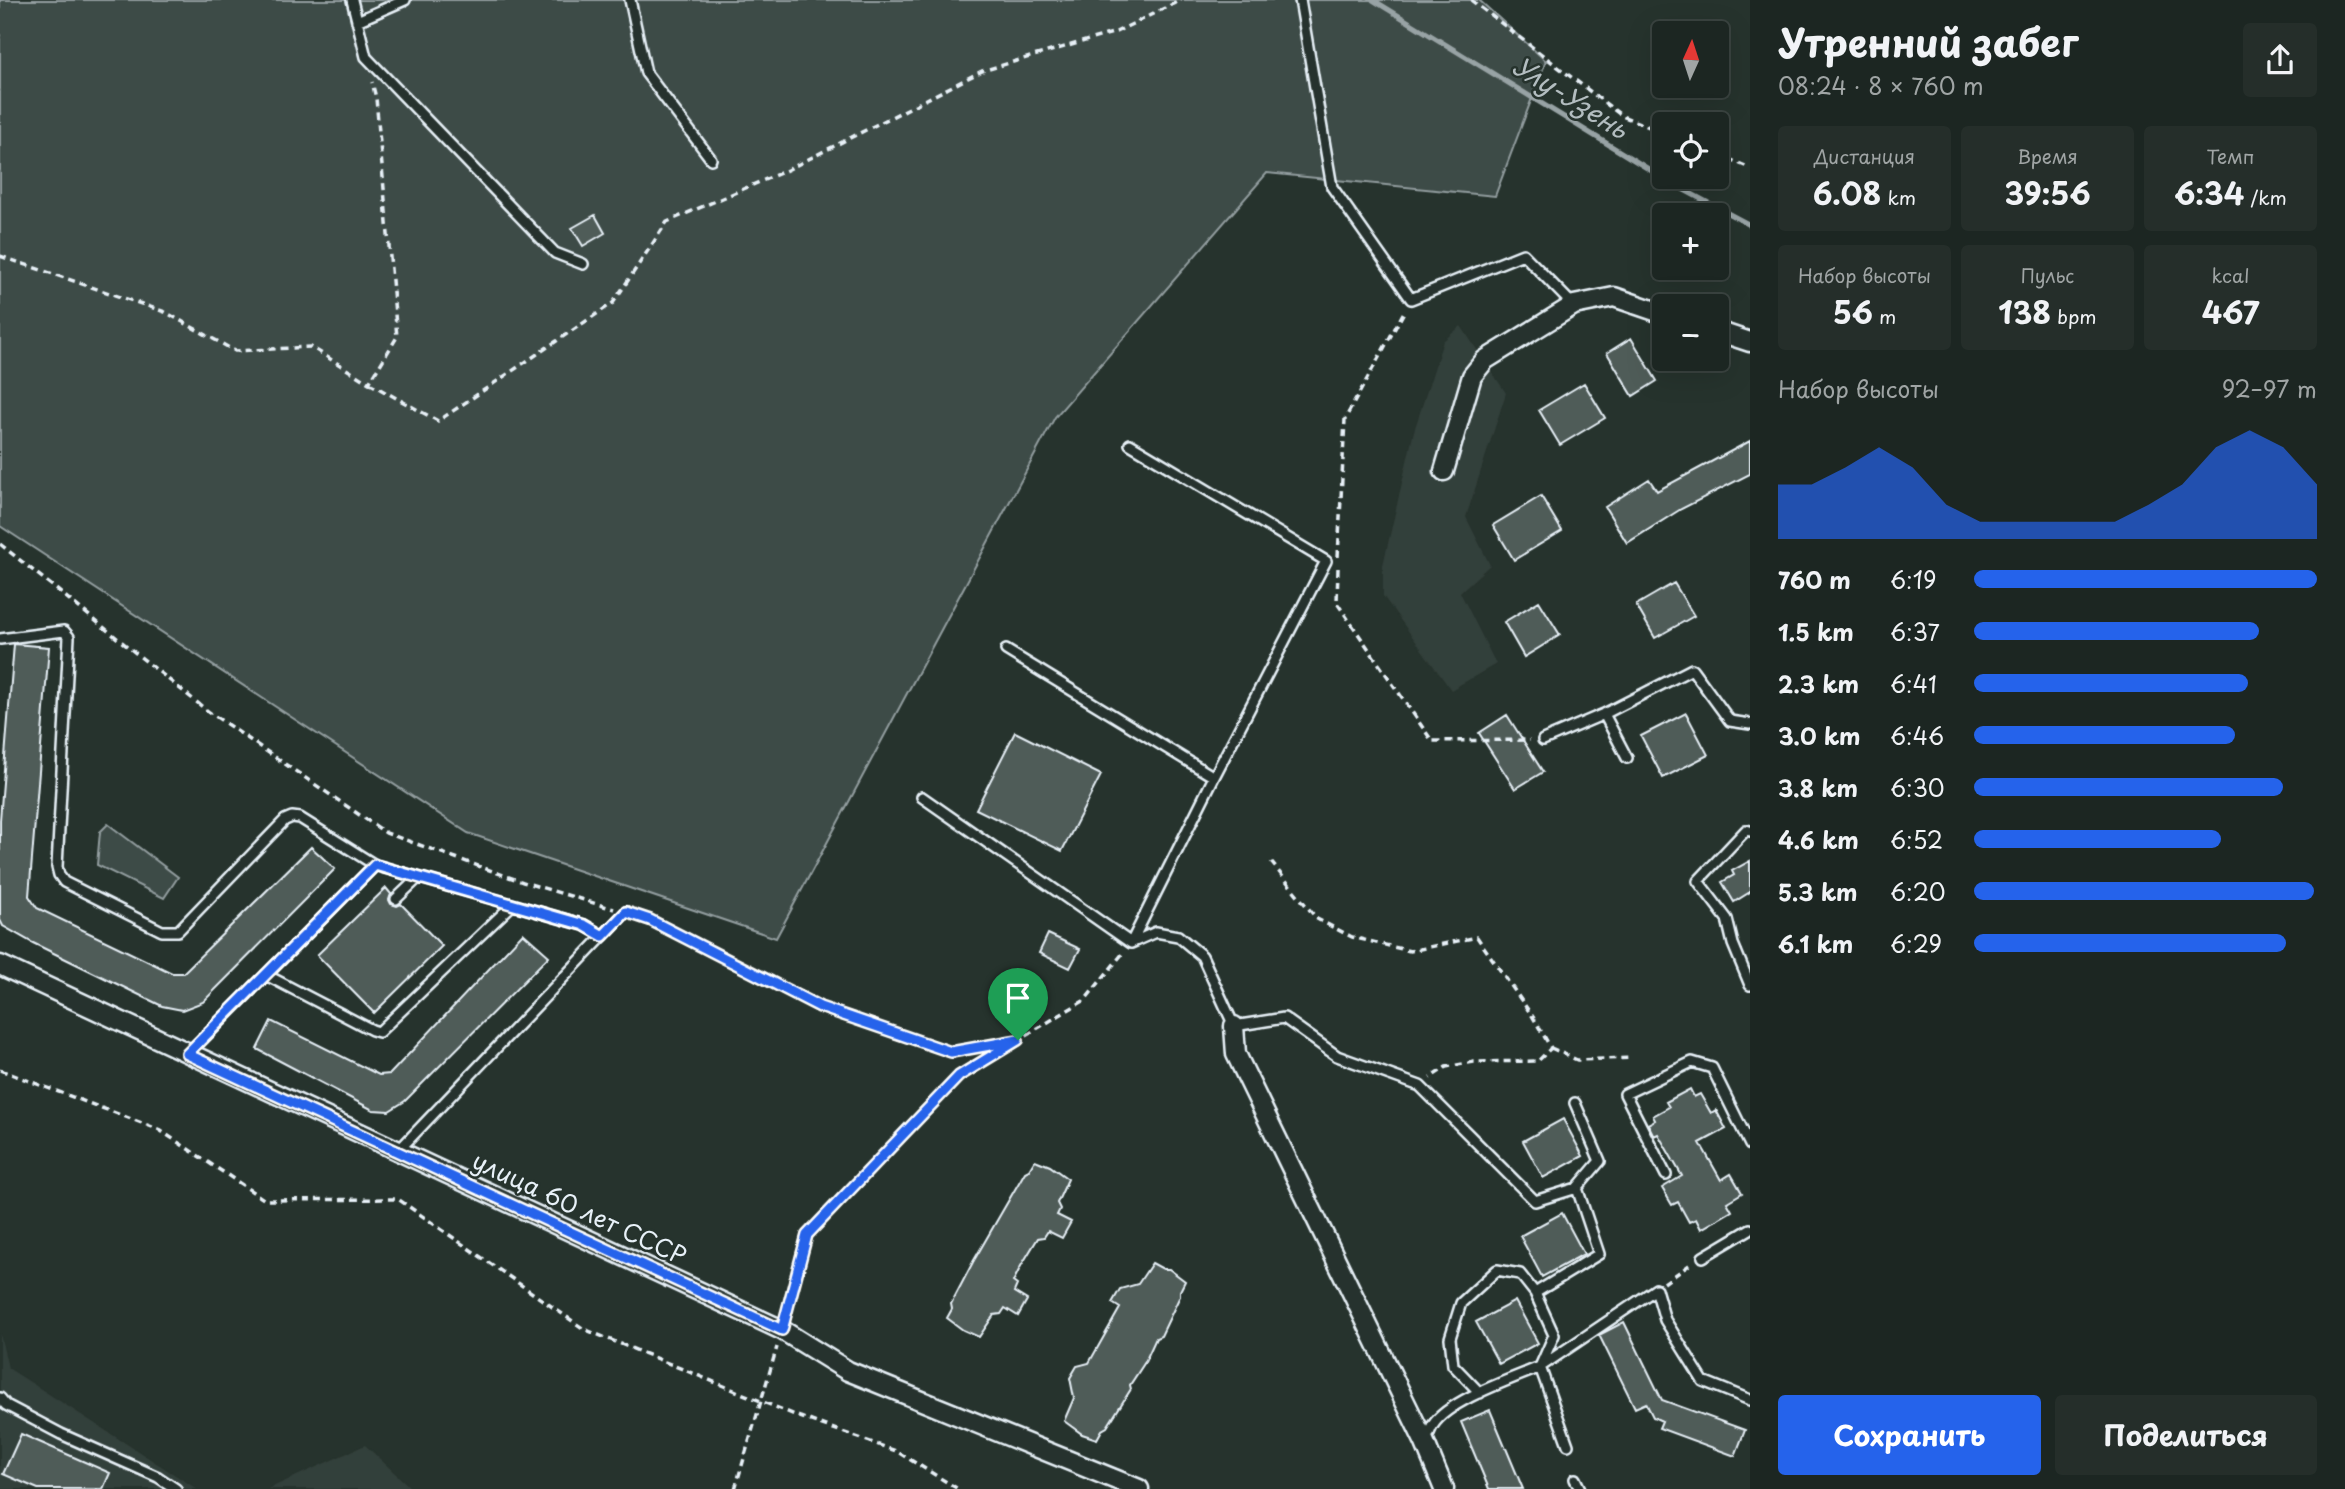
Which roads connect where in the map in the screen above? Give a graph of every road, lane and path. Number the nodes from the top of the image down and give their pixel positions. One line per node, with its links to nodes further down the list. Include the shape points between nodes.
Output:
1 (352, 0): 7 (lane)
2 (405, 0): 7 (lane)
3 (630, 0): 10 (lane, via 646,73)
4 (1181, 0): 20 (path, via 1116,32 982,71 787,170 667,222 613,303 438,421)
5 (1300, 0): 15 (lane, via 1332,187)
6 (1471, 0): 9 (path, via 1622,116)
7 (357, 20): 8 (lane)
8 (366, 57): 14 (lane, via 555,253); 20 (path, via 376,98 397,337)
9 (1652, 128)
10 (711, 159)
11 (1729, 159): 12 (path)
12 (1750, 168)
13 (0, 256): 20 (path, via 164,312 235,351 311,347)
14 (583, 264)
15 (1411, 299): 16 (lane, via 1523,254); 28 (path, via 1345,419 1337,603 1432,741)
16 (1574, 305): 17 (street, via 1614,298); 22 (street, via 1485,360 1472,376)
17 (1652, 310)
18 (1729, 335): 19 (street)
19 (1750, 342)
20 (369, 383)
21 (1130, 444): 30 (lane, via 1326,562)
22 (1444, 471)
23 (0, 544): 38 (path, via 209,712 386,833)
24 (0, 639): 34 (lane, via 64,631 69,637 57,867 64,882 170,932 178,931 292,817)
25 (1006, 650): 30 (lane)
26 (1604, 714): 27 (lane, via 1692,669 1730,721); 28 (lane); 29 (lane)
27 (1750, 723)
28 (1544, 740)
29 (1627, 758)
30 (1214, 777): 40 (lane)
31 (922, 797): 40 (lane)
32 (1750, 831): 43 (lane, via 1698,881 1727,919)
33 (1271, 862): 46 (path, via 1317,919 1352,937 1410,951 1477,937)
34 (375, 865): 35 (lane); 42 (lane)
35 (418, 877): 36 (lane); 37 (lane)
36 (396, 899)
37 (512, 905): 39 (lane, via 584,925); 42 (lane, via 379,1032)
38 (626, 912): 39 (lane); 45 (path, via 820,1007 951,1052)
39 (603, 936): 53 (lane)
40 (1131, 943): 44 (lane, via 1156,932 1178,936 1202,956); 45 (path, via 1085,1000)
41 (0, 965): 47 (street, улица 60 лет СССР)
42 (266, 975): 47 (lane)
43 (1750, 985)
44 (1234, 1026): 50 (lane, via 1284,1018 1337,1056); 66 (street, via 1236,1054)
45 (1018, 1040): 60 (path, via 959,1076 807,1235)
46 (1551, 1048): 48 (path, via 1577,1060); 50 (path, via 1538,1061 1446,1067)
47 (187, 1054): 53 (street, улица 60 лет СССР)
48 (1632, 1058)
49 (0, 1070): 64 (path, via 158,1129 265,1200 398,1199 583,1329)
50 (1420, 1086): 55 (lane, via 1535,1201)
51 (1575, 1103): 55 (lane, via 1600,1161)
52 (1750, 1145): 54 (lane, via 1712,1068 1692,1062 1625,1094)
53 (397, 1152): 60 (street, улица 60 лет СССР)
54 (1666, 1175)
55 (1577, 1188): 59 (lane, via 1599,1254)
56 (1750, 1229): 57 (lane)
57 (1703, 1257): 58 (path)
58 (1656, 1289): 61 (lane); 65 (lane, via 1665,1320 1703,1381)
59 (1535, 1293): 61 (lane, via 1554,1335); 62 (lane, via 1520,1274 1497,1270 1461,1303 1450,1338 1453,1365)
60 (782, 1330): 64 (path); 72 (street, улица 60 лет СССР, via 848,1371)
61 (1540, 1367): 62 (lane); 67 (lane)
62 (1479, 1393): 66 (lane, via 1433,1424)
63 (0, 1398): 69 (lane, via 61,1434)
64 (761, 1401): 70 (path); 71 (path, via 895,1451)
65 (1750, 1401)
66 (1425, 1443): 73 (street)
67 (1568, 1445)
68 (1575, 1479): 74 (lane)
69 (176, 1489)
70 (735, 1489)
71 (958, 1489)
72 (1139, 1489)
73 (1444, 1489)
74 (1580, 1489)

